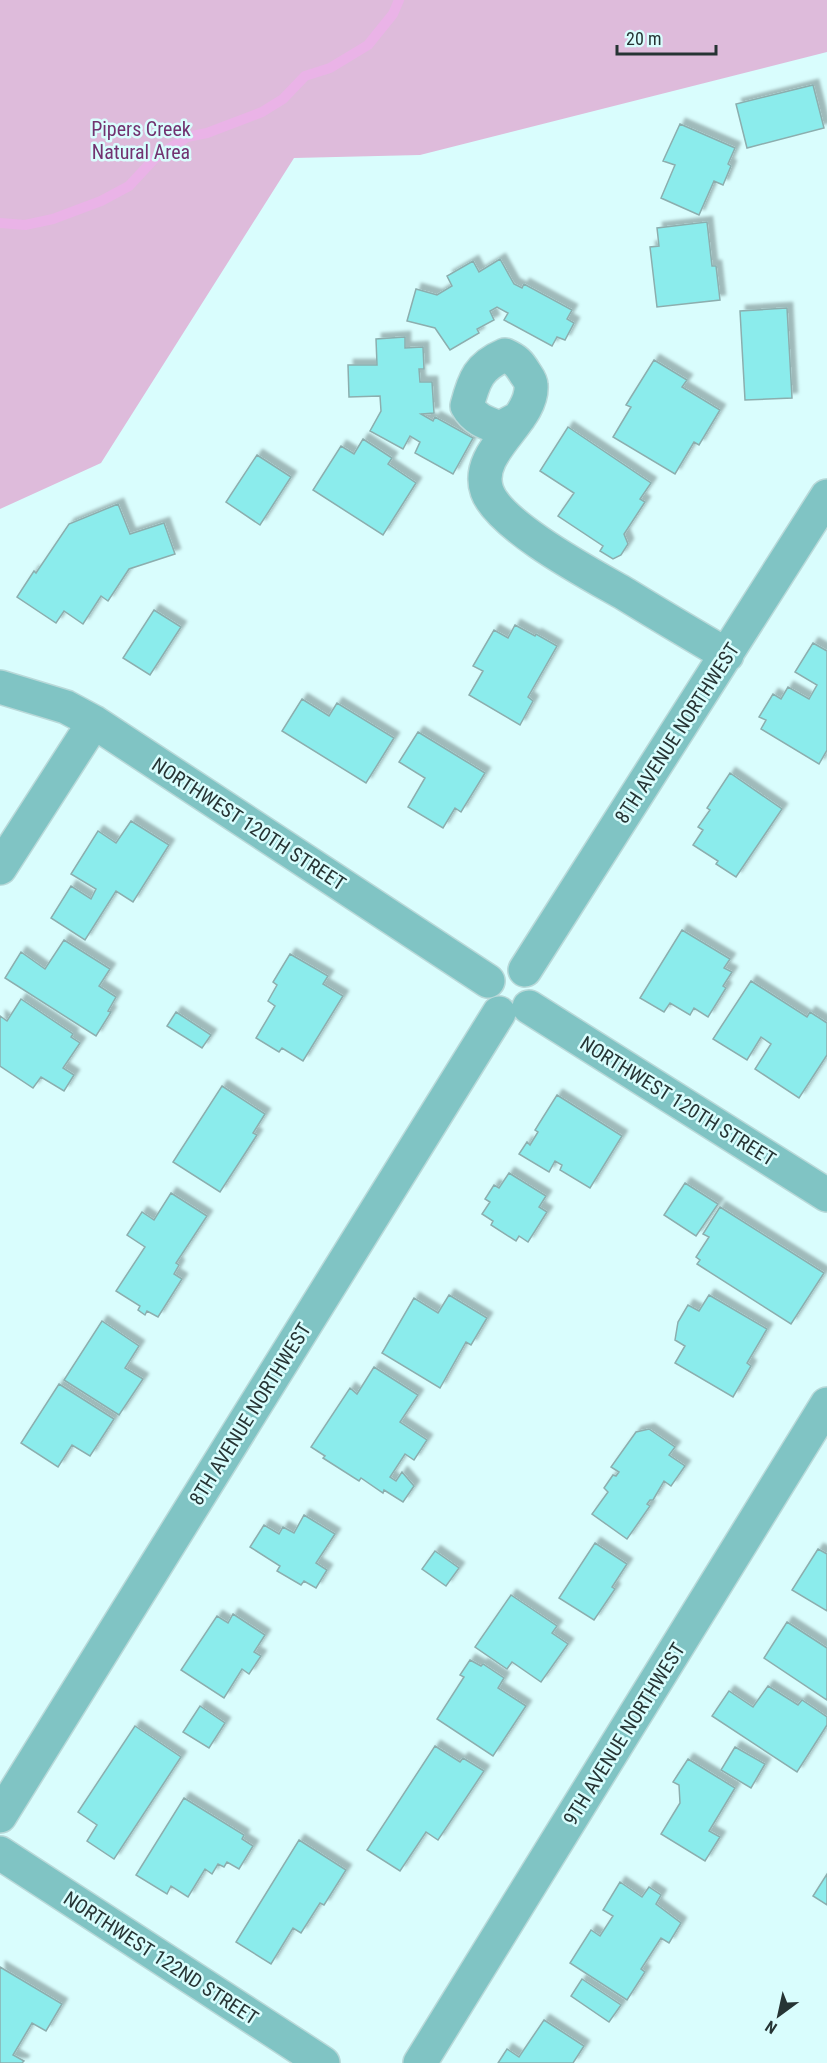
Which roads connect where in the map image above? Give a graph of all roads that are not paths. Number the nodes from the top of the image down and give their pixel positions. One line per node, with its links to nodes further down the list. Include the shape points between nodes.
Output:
1 (519, 418): 3 (street, via 495,448 486,475 487,490 496,506 540,544)
2 (827, 496): 3 (street, 8TH AVENUE NORTHWEST)
3 (727, 655): 7 (street, 8TH AVENUE NORTHWEST)
4 (0, 687): 5 (street, NORTHWEST 120TH STREET, via 66,707)
5 (94, 722): 6 (street); 8 (street, NORTHWEST 120TH STREET)
6 (0, 868)
7 (525, 970): 8 (street, via 510,965 501,967); 9 (street, via 536,992)
8 (488, 981): 9 (street, via 488,1001)
9 (514, 1010): 10 (street, NORTHWEST 120TH STREET); 12 (street, 8TH AVENUE NORTHWEST)
10 (827, 1195)
11 (827, 1404): 15 (street, 9TH AVENUE NORTHWEST)
12 (0, 1816)
13 (0, 1853): 14 (street, NORTHWEST 122ND STREET)
14 (323, 2063)
15 (420, 2063)

